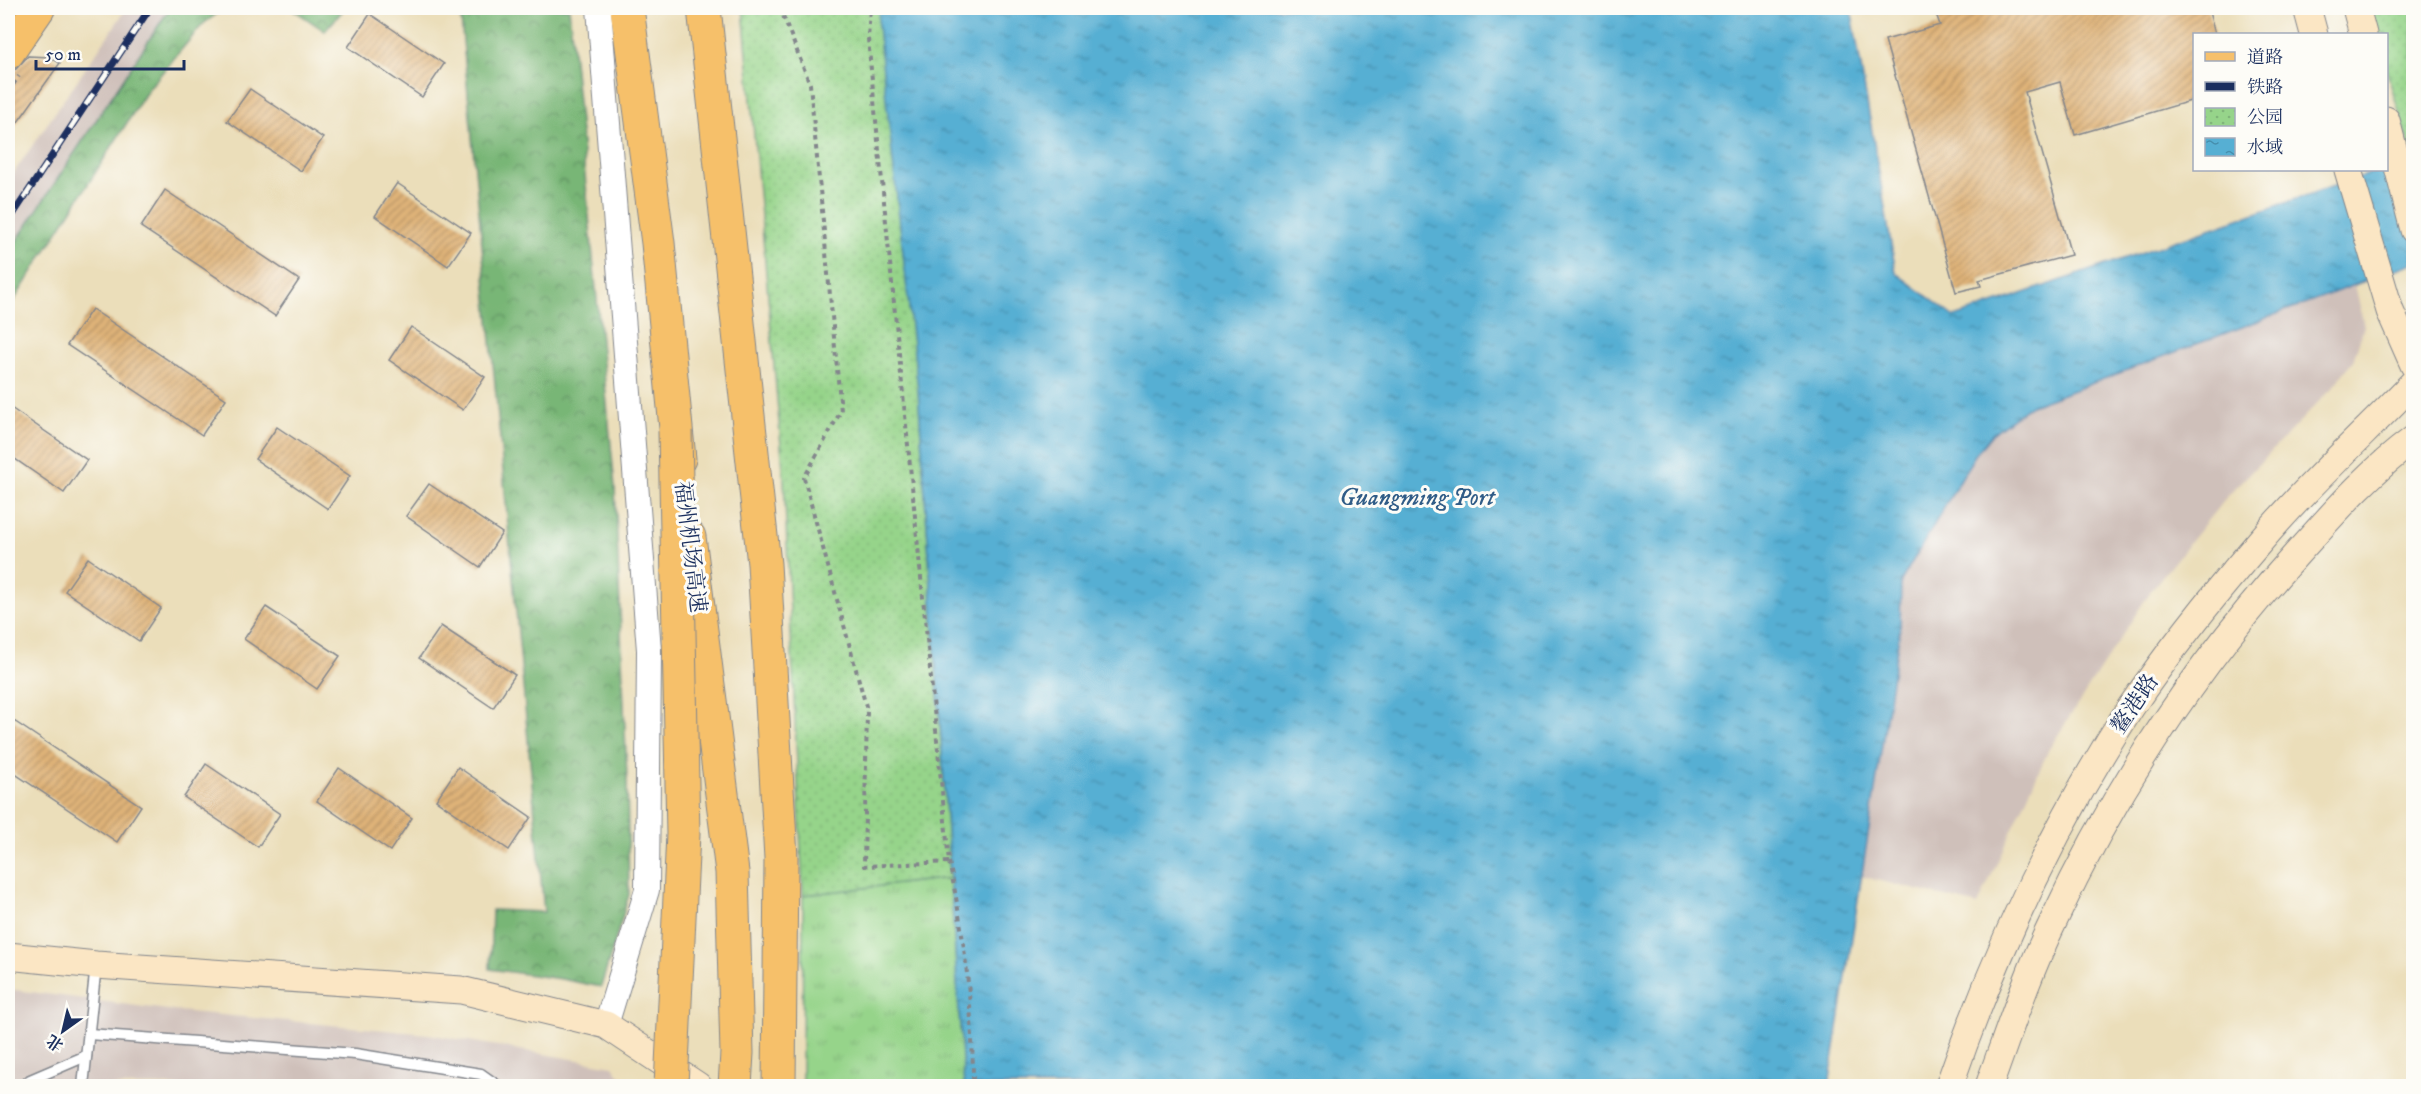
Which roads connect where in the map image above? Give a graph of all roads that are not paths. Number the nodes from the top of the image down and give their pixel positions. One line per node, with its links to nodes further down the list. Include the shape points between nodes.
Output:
1 (39, 8): 9 (main road)
2 (599, 8): 19 (street, via 650,650 648,890)
3 (627, 8): 15 (highway, 福州机场高速, via 657,243)
4 (704, 8): 28 (highway, via 764,564 781,858)
5 (2307, 8): 7 (main road)
6 (2356, 8): 8 (main road)
7 (2313, 33)
8 (2363, 33)
9 (8, 53)
10 (2388, 127): 12 (main road)
11 (2348, 171): 13 (main road, via 2390,311)
12 (2414, 230)
13 (2414, 365)
14 (2414, 382): 29 (main road, 鳌港路, via 2257,544 2132,706 2028,890 1973,1016)
15 (675, 430): 25 (highway, bridge, via 683,834); 27 (highway, 福州机场高速, bridge, via 732,872)
16 (2414, 439): 30 (main road, 鳌港路, via 2386,459 2269,585 2233,628 2146,752 2109,810 2052,922)
17 (8, 956): 18 (main road)
18 (96, 965): 19 (main road, via 461,990); 20 (lane)
19 (606, 1025): 26 (main road)
20 (89, 1034): 21 (lane); 24 (lane, via 355,1054 481,1074)
21 (86, 1056): 22 (lane); 23 (lane)
22 (24, 1086)
23 (83, 1086)
24 (498, 1086)
25 (671, 1086)
26 (699, 1086)
27 (735, 1086)
28 (779, 1086)
29 (1949, 1086)
30 (1989, 1086)

